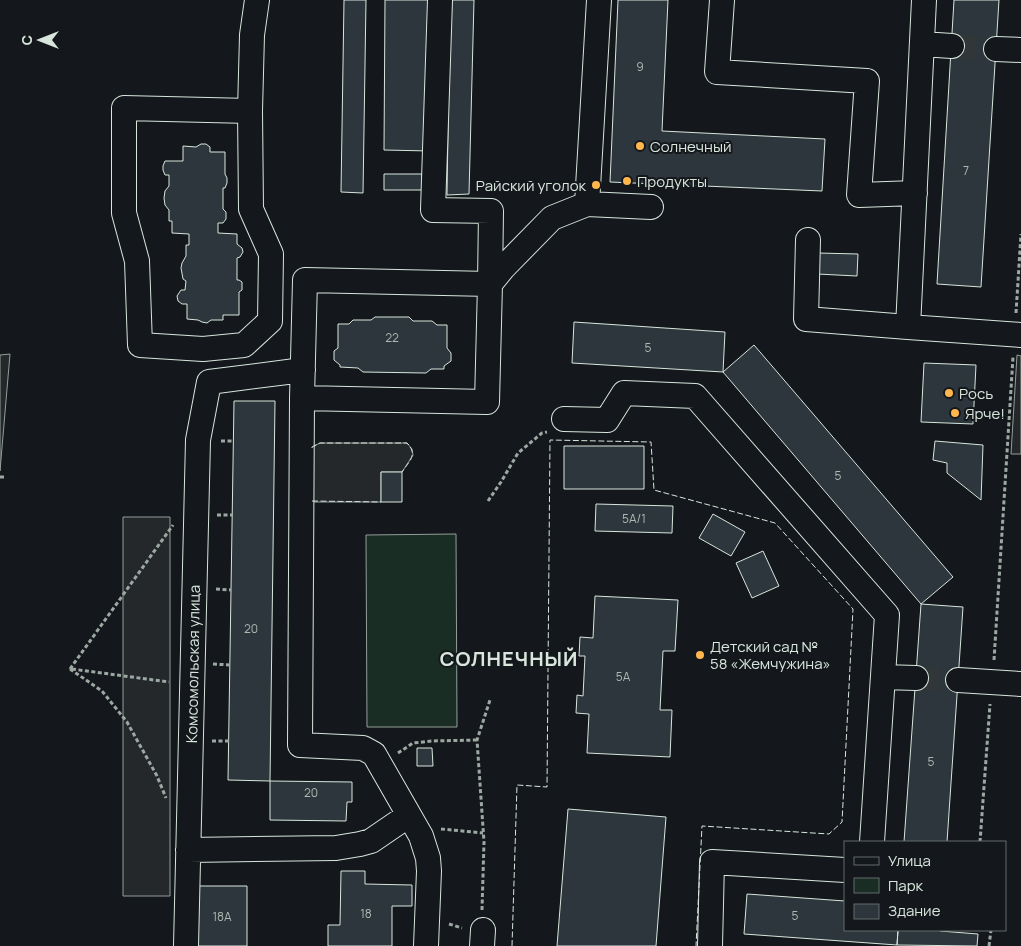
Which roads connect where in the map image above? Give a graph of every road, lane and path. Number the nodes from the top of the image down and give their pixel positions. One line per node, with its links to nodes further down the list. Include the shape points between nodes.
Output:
1 (257, 0): 10 (street, via 252,35)
2 (440, 0): 16 (street, via 433,210 490,211)
3 (599, 0): 12 (street)
4 (722, 0): 11 (street, via 717,72 867,81 859,194)
5 (924, 0): 6 (street)
6 (922, 44): 7 (street); 11 (street)
7 (952, 46)
8 (996, 49): 9 (street)
9 (1021, 50)
10 (250, 111): 10 (street, via 124,108 124,214 138,261 140,345 203,350 244,345 270,321 271,254 250,209)
11 (915, 193): 17 (street)
12 (587, 204): 13 (street); 16 (street, via 552,218)
13 (650, 207)
14 (1021, 234): 18 (path)
15 (808, 240): 17 (street, via 806,319)
16 (490, 284): 19 (street, via 305,280); 20 (street, via 487,402)
17 (908, 328): 18 (street)
18 (1018, 335): 22 (path)
19 (303, 370): 20 (street); 30 (street, Комсомольская улица, via 208,382 198,440)
20 (302, 398): 33 (street, via 300,745 363,748 374,754)
21 (564, 419): 23 (path, via 557,431 542,433 518,453); 26 (street, via 607,420 624,393 695,396 887,615)
22 (1005, 480)
23 (488, 500)
24 (174, 523): 25 (path)
25 (70, 669): 30 (path); 34 (path, via 102,692 128,722)
26 (883, 677): 27 (street); 38 (street)
27 (916, 678)
28 (958, 680): 29 (street)
29 (1021, 684)
30 (192, 685): 39 (street, Комсомольская улица)
31 (490, 700): 32 (path)
32 (477, 740): 33 (path, via 413,743); 36 (path)
33 (380, 765): 35 (street)
34 (168, 801)
35 (409, 815): 37 (street); 39 (street, via 371,840 336,848)
36 (483, 833): 37 (path, via 443,828); 43 (path)
37 (421, 836): 41 (street, via 429,871)
38 (872, 841)
39 (188, 850): 44 (street, Комсомольская улица)
40 (844, 870): 46 (street, via 712,862)
41 (427, 917): 43 (path, via 467,929); 45 (street)
42 (991, 931): 47 (path)
43 (482, 938)
44 (186, 946)
45 (426, 946)
46 (710, 946)
47 (989, 946)

